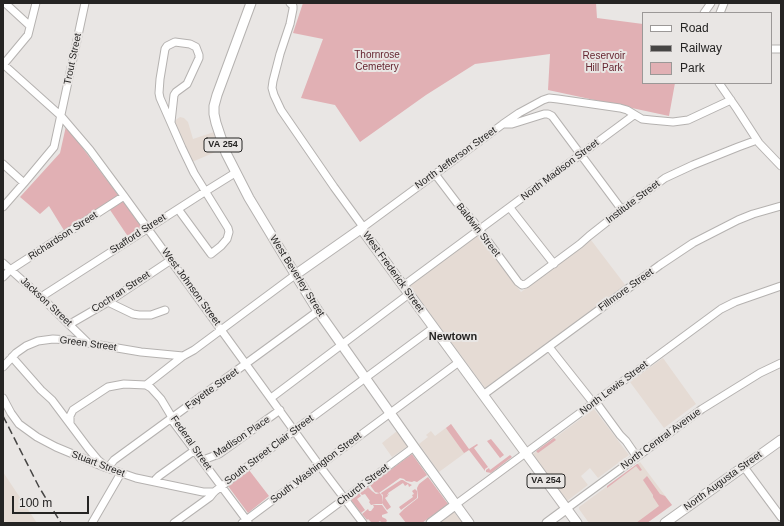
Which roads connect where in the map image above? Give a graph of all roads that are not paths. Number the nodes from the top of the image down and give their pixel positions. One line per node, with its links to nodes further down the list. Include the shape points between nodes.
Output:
1 (5, 3): 8 (street)
2 (36, 3): 8 (street)
3 (85, 3): 13 (street, Trout Street)
4 (251, 3): 20 (main road, West Beverley Street / VA 254, via 214,106 219,135)
5 (290, 3): 31 (street, West Frederick Street, via 293,9 290,24 273,80 274,98)
6 (711, 3): 7 (street)
7 (705, 12)
8 (30, 26): 9 (street, via 28,35)
9 (3, 64): 13 (street, West Johnson Street)
10 (720, 84): 11 (street)
11 (731, 100): 12 (street, via 684,121 651,120); 16 (street)
12 (634, 115): 15 (street, North Jefferson Street, via 620,108 552,98 538,103); 17 (street, North Madison Street)
13 (61, 116): 22 (street, Trout Street, via 54,146); 24 (street, West Johnson Street)
14 (171, 122): 14 (street, via 174,95 187,84 199,58 196,47 190,44 175,42 165,49 159,93); 23 (street, via 189,163)
15 (503, 124): 17 (street, via 548,114); 21 (street, North Jefferson Street)
16 (757, 140): 19 (street); 29 (street, Institute Street, via 671,174)
17 (581, 155): 27 (street, North Madison Street); 29 (street)
18 (3, 164): 22 (street)
19 (781, 166)
20 (236, 173): 23 (street, Stafford Street); 37 (main road, West Beverley Street / VA 254)
21 (435, 174): 31 (street, North Jefferson Street); 32 (street, Baldwin Street)
22 (24, 183): 26 (street, Trout Street)
23 (206, 191): 28 (street, Stafford Street); 28 (street, via 229,232 227,239 211,254)
24 (124, 196): 30 (street, West Johnson Street); 36 (street, Richardson Street)
25 (781, 206): 52 (street, Fillmore Street, via 753,214 693,243)
26 (3, 207)
27 (510, 208): 32 (street, North Madison Street); 35 (street)
28 (178, 209): 30 (street, Stafford Street)
29 (622, 210): 35 (street, Institute Street)
30 (148, 228): 33 (street, West Johnson Street); 43 (street, Stafford Street)
31 (362, 228): 37 (main road, North Jefferson Street); 40 (main road, West Frederick Street / VA 254)
32 (479, 230): 39 (street, Baldwin Street); 40 (street, North Madison Street)
33 (171, 260): 44 (street, Cochran Street); 49 (street, West Johnson Street)
34 (3, 263): 36 (street, Jackson Street)
35 (554, 264): 39 (street, Institute Street)
36 (10, 270): 38 (street, Richardson Street); 43 (street, Jackson Street)
37 (295, 275): 46 (main road, West Beverley Street / VA 254); 49 (street)
38 (3, 278)
39 (522, 285)
40 (403, 286): 42 (main road, West Frederick Street / VA 254)
41 (781, 286): 64 (street, North Lewis Street, via 721,309)
42 (409, 294): 48 (main road, West Frederick Street / VA 254); 51 (street)
43 (41, 297): 47 (street, Jackson Street)
44 (108, 302): 45 (street, via 138,315 151,315); 47 (street, Cochran Street)
45 (165, 310)
46 (318, 311): 51 (main road, West Beverley Street / VA 254); 57 (street, Fayette Street)
47 (70, 324): 50 (street, Jackson Street)
48 (433, 328): 55 (main road, West Frederick Street / VA 254); 59 (street, South Street Clair Street)
49 (222, 329): 53 (street); 57 (street, West Johnson Street)
50 (88, 343): 53 (street, Green Street); 54 (street, Green Street, via 60,339 38,341 23,347)
51 (342, 344): 59 (main road, West Beverley Street / VA 254); 63 (street)
52 (549, 347): 61 (street, Fillmore Street); 64 (street)
53 (183, 356): 60 (street)
54 (12, 357): 58 (street, Green Street); 68 (street)
55 (459, 362): 61 (main road, West Frederick Street / VA 254); 66 (street, South Washington Street)
56 (781, 363): 74 (street, North Central Avenue, via 708,405)
57 (246, 364): 63 (street, West Johnson Street); 67 (street, Fayette Street)
58 (3, 367)
59 (366, 378): 66 (main road, West Beverley Street / VA 254); 69 (street, South Street Clair Street)
60 (146, 385): 67 (street, Federal Street, via 159,397); 68 (street, via 126,384 108,387 73,410)
61 (483, 395): 73 (main road, West Frederick Street / VA 254)
62 (3, 398): 78 (street, Stuart Street, via 17,422 32,434 56,447)
63 (271, 398): 65 (street, West Johnson Street)
64 (595, 402): 73 (street, North Lewis Street); 74 (street)
65 (280, 410): 69 (street, West Johnson Street); 75 (street, Madison Place, via 219,454)
66 (390, 413): 71 (main road, West Beverley Street / VA 254); 76 (street, South Washington Street)
67 (172, 418): 72 (street, Federal Street); 78 (street, Fayette Street, via 113,461)
68 (70, 423): 78 (street, via 91,452)
69 (295, 430): 76 (street, West Johnson Street); 81 (street, South Street Clair Street)
70 (781, 440): 77 (main road, North Augusta Street)
71 (414, 447): 83 (street, Church Street); 84 (main road, West Beverley Street / VA 254)
72 (195, 450): 75 (street, Federal Street); 80 (street, via 159,476)
73 (526, 453): 84 (street, North Lewis Street); 85 (main road, West Frederick Street / VA 254)
74 (637, 457): 85 (street, North Central Avenue)
75 (203, 460): 81 (street, Federal Street)
76 (319, 465): 83 (street, West Johnson Street); 87 (street, South Washington Street)
77 (744, 467): 86 (street); 96 (main road, North Augusta Street)
78 (108, 468): 79 (street, Stuart Street)
79 (121, 473): 80 (street, Stuart Street); 88 (street)
80 (155, 482): 82 (street, Stuart Street)
81 (221, 487): 82 (street, South Street Clair Street); 87 (street, Federal Street)
82 (214, 492): 89 (street, South Street Clair Street)
83 (344, 499): 90 (street, Church Street); 91 (street, West Johnson Street)
84 (455, 505): 92 (main road); 93 (main road, West Beverley Street / VA 254)
85 (566, 508): 94 (main road, North Central Avenue); 95 (main road, West Frederick Street / VA 254)
86 (781, 517)
87 (246, 522)
88 (92, 523)
89 (174, 523)
90 (312, 523)
91 (363, 523)
92 (431, 523)
93 (469, 523)
94 (546, 523)
95 (577, 523)
96 (665, 523)

